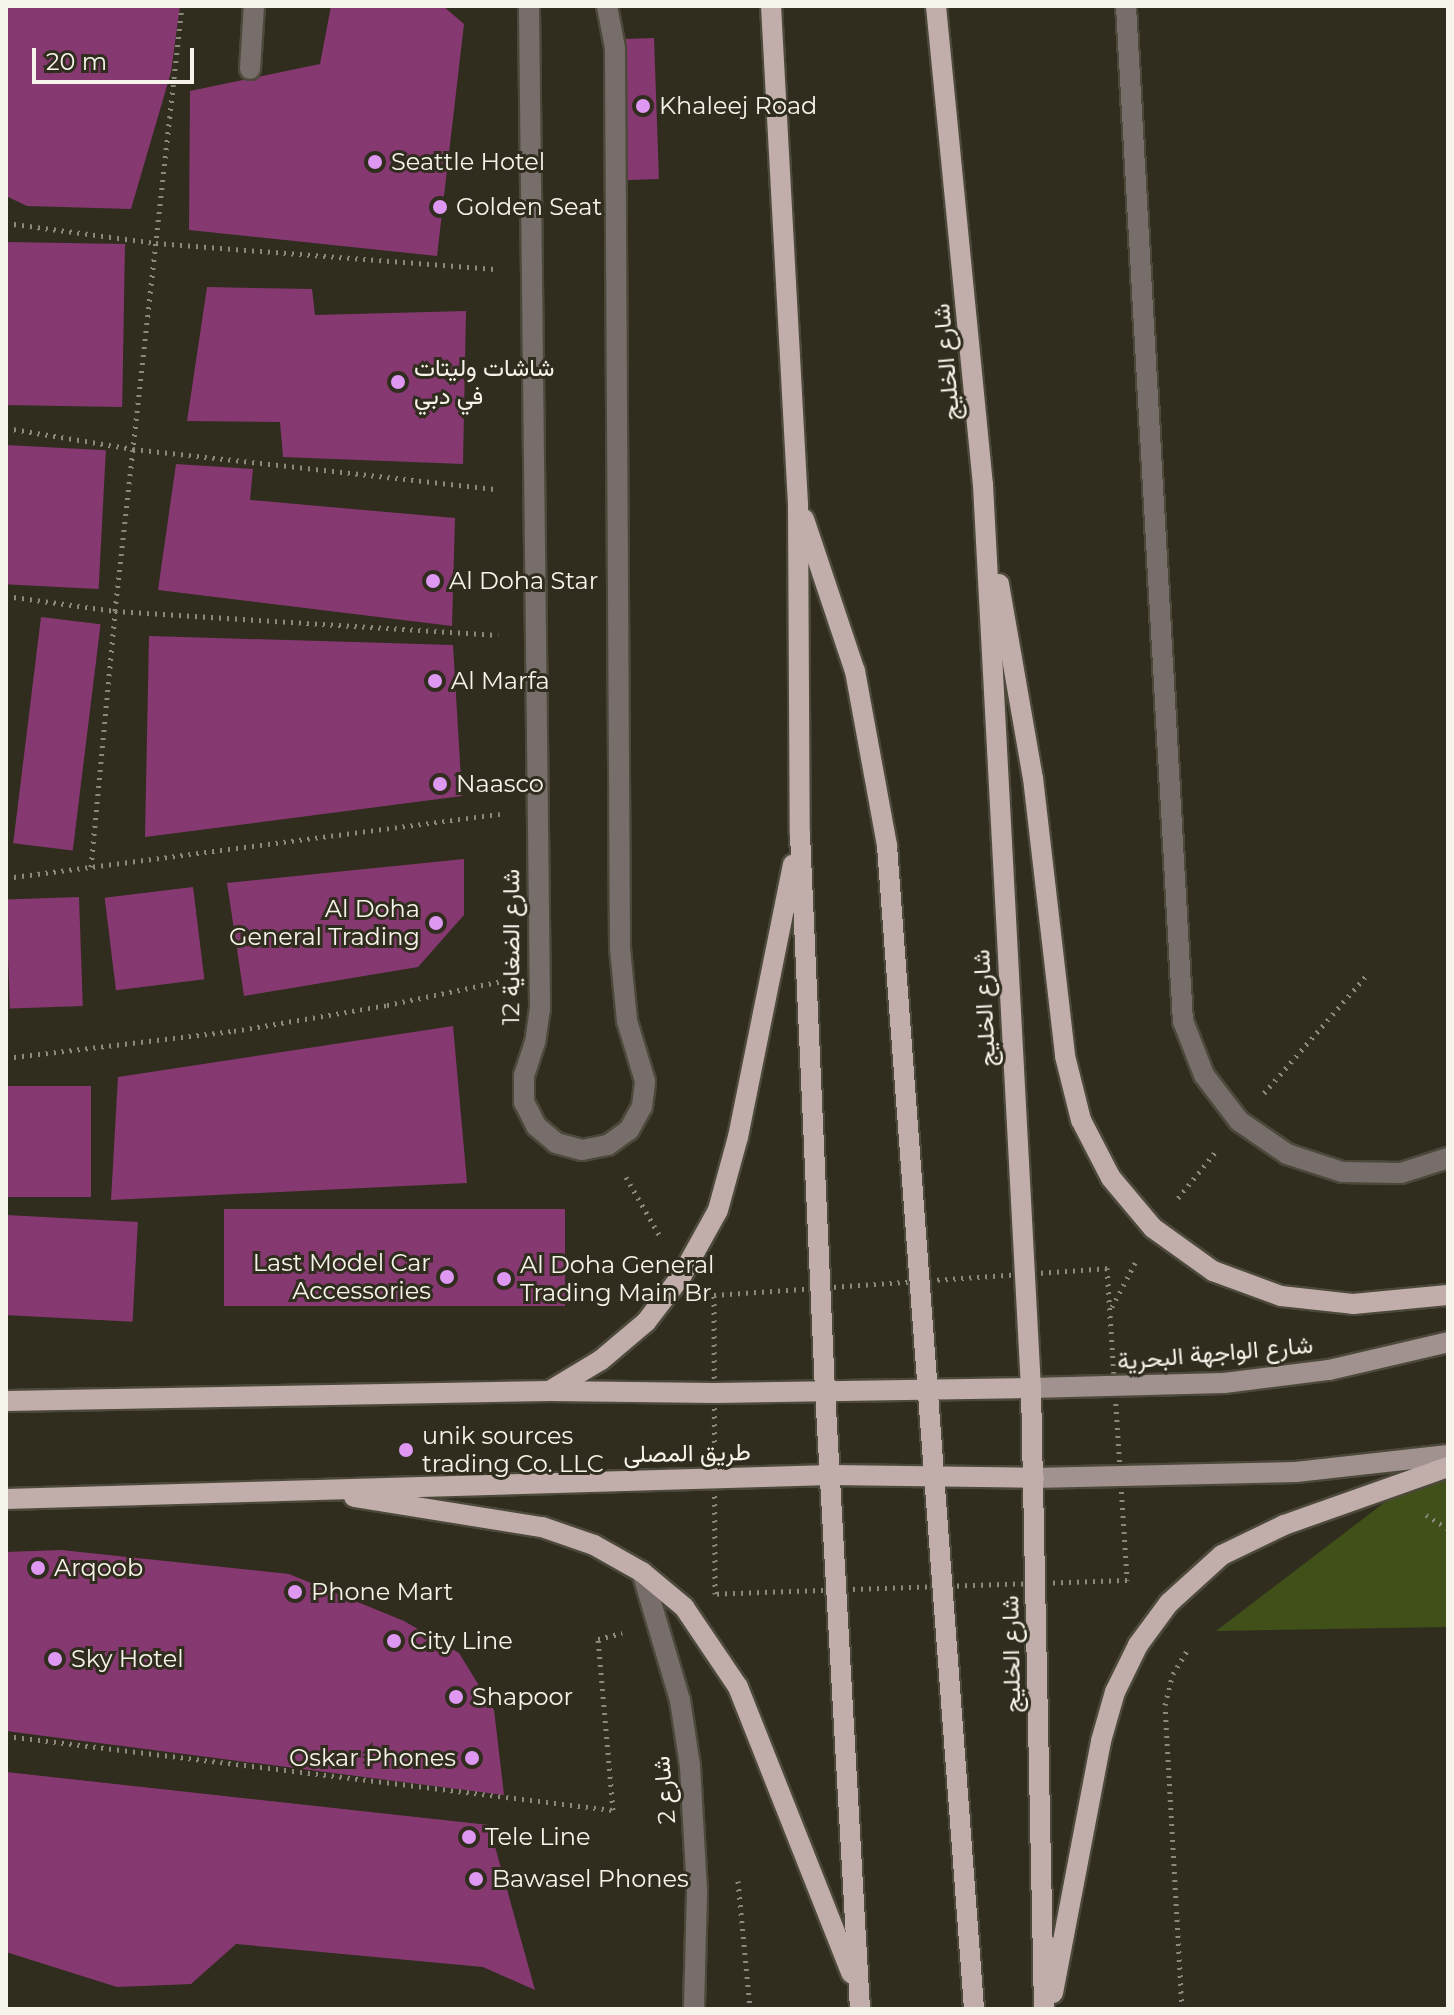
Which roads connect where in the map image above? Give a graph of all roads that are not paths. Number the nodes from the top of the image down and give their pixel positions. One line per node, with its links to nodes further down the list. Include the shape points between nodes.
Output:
1 (254, 6): 7 (street)
2 (529, 6): 3 (street, 12 شارع الضغاية, via 540,1008 524,1075 524,1102 536,1126 556,1143 582,1150 608,1145 629,1130 642,1107 645,1081 627,1021 620,948 615,48)
3 (607, 6)
4 (771, 6): 9 (main road)
5 (936, 6): 8 (main road, شارع الخليج)
6 (1126, 6): 11 (street, via 1183,1021 1204,1075 1230,1110 1287,1154 1342,1172 1401,1173)
7 (250, 69)
8 (983, 485): 12 (main road, via 1033,778 1065,1056 1081,1120 1111,1178 1153,1228 1213,1271 1281,1296 1353,1304); 14 (main road, شارع الخليج)
9 (798, 504): 10 (main road); 15 (main road, via 855,671 887,846)
10 (800, 834): 16 (main road, via 718,1210 682,1275 646,1322 601,1360); 17 (main road)
11 (1448, 1158)
12 (1448, 1295)
13 (1448, 1342): 14 (main road, شارع الواجهة البحرية, via 1329,1370 1224,1383)
14 (1031, 1388): 15 (main road); 23 (main road, شارع الخليج)
15 (927, 1390): 17 (main road); 22 (main road)
16 (550, 1391): 17 (main road); 18 (main road)
17 (825, 1391): 21 (main road)
18 (6, 1401)
19 (1448, 1455): 23 (main road, via 1296,1472)
20 (1448, 1467): 30 (main road, via 1284,1525 1222,1555 1169,1603 1138,1645 1115,1692)
21 (831, 1475): 22 (main road, طريق المصلى); 24 (main road, طريق المصلى); 27 (main road)
22 (934, 1477): 23 (main road, طريق المصلى); 29 (main road)
23 (1034, 1478): 30 (main road, شارع الخليج)
24 (306, 1490): 25 (main road, طريق المصلى); 26 (main road, via 542,1527 594,1545)
25 (6, 1499)
26 (642, 1572): 27 (main road, via 684,1607 738,1687); 28 (street, شارع 2, via 680,1700 690,1766 697,1892)
27 (859, 2000)
28 (694, 2009)
29 (974, 2009)
30 (1047, 2009)

